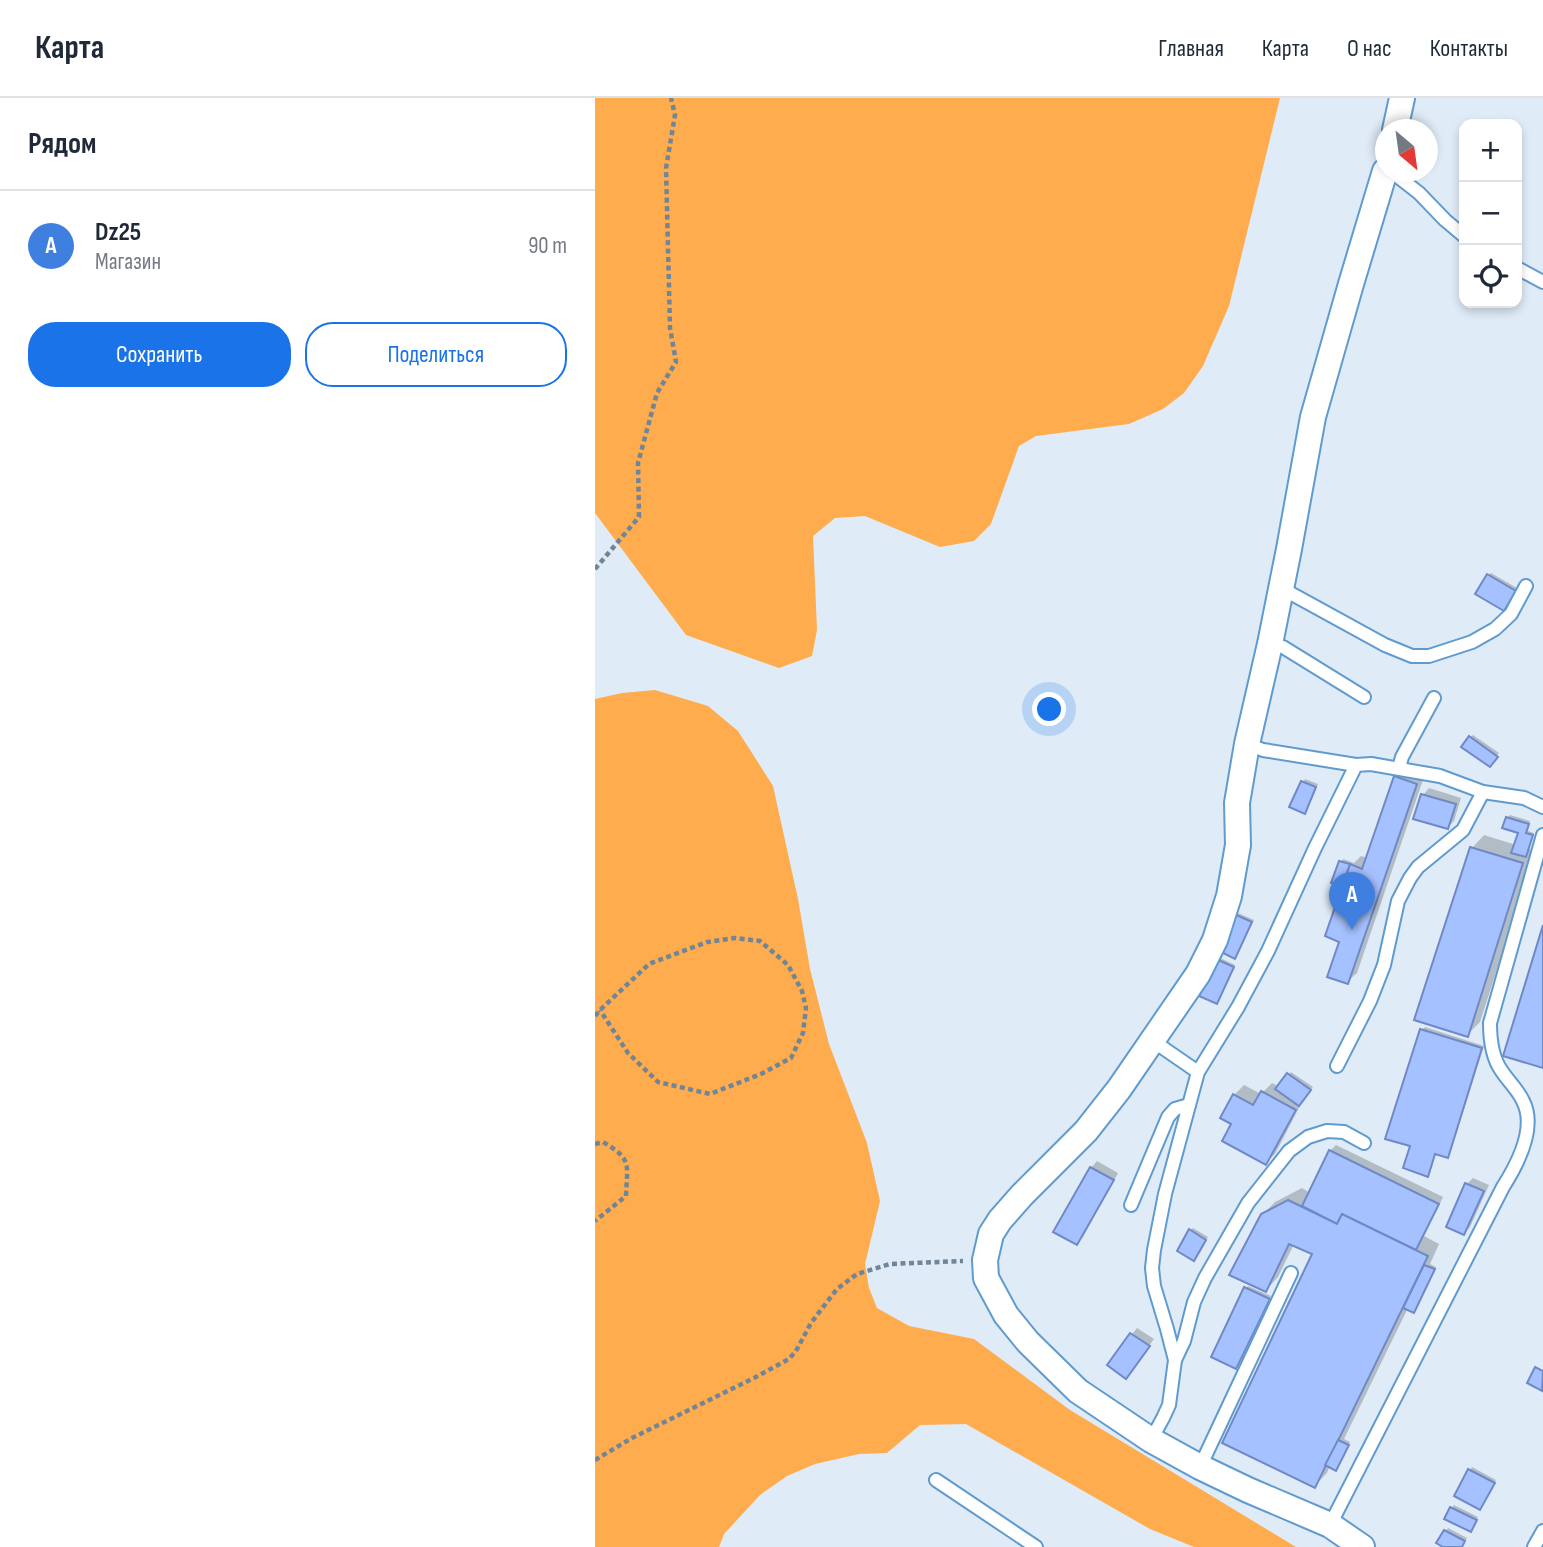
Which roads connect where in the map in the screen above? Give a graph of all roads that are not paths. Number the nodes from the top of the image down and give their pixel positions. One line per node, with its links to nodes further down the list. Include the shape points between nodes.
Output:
1 (1402, 98): 2 (street)
2 (1397, 119)
3 (1382, 182): 9 (street, via 1313,417)
4 (1405, 182): 5 (lane)
5 (1459, 232)
6 (1522, 271): 7 (lane)
7 (1543, 282)
8 (1526, 586): 9 (lane, via 1511,614 1495,629 1429,656 1412,656 1385,645)
9 (1281, 588): 10 (street)
10 (1270, 644): 11 (lane, via 1283,647); 13 (street)
11 (1364, 697)
12 (1434, 698): 15 (lane)
13 (1247, 744): 14 (lane); 19 (street, via 1229,896 1198,974)
14 (1356, 765): 15 (lane); 21 (lane, via 1268,951)
15 (1399, 768): 16 (lane, via 1440,776)
16 (1483, 792): 17 (lane, via 1524,798); 20 (lane, via 1463,830 1410,878 1398,901 1384,965)
17 (1543, 807)
18 (1543, 835): 30 (lane, via 1490,1023 1495,1059 1528,1115 1517,1165)
19 (1153, 1041): 21 (lane); 27 (street, via 1086,1131 1000,1220 991,1234 985,1260 986,1278 997,1299 1028,1342 1078,1391)
20 (1337, 1066)
21 (1198, 1072): 22 (lane)
22 (1189, 1105): 24 (lane, via 1175,1108 1168,1117); 26 (lane, via 1165,1194 1152,1268)
23 (1364, 1143): 26 (lane, via 1344,1132 1327,1131 1289,1150 1248,1203 1205,1278)
24 (1131, 1205)
25 (1291, 1273): 28 (lane)
26 (1175, 1360): 27 (lane, via 1169,1405)
27 (1151, 1440): 28 (street)
28 (1201, 1467): 30 (street)
29 (936, 1480): 32 (lane)
30 (1330, 1525): 33 (street)
31 (1543, 1531): 34 (lane)
32 (1036, 1547)
33 (1361, 1547)
34 (1534, 1547)

